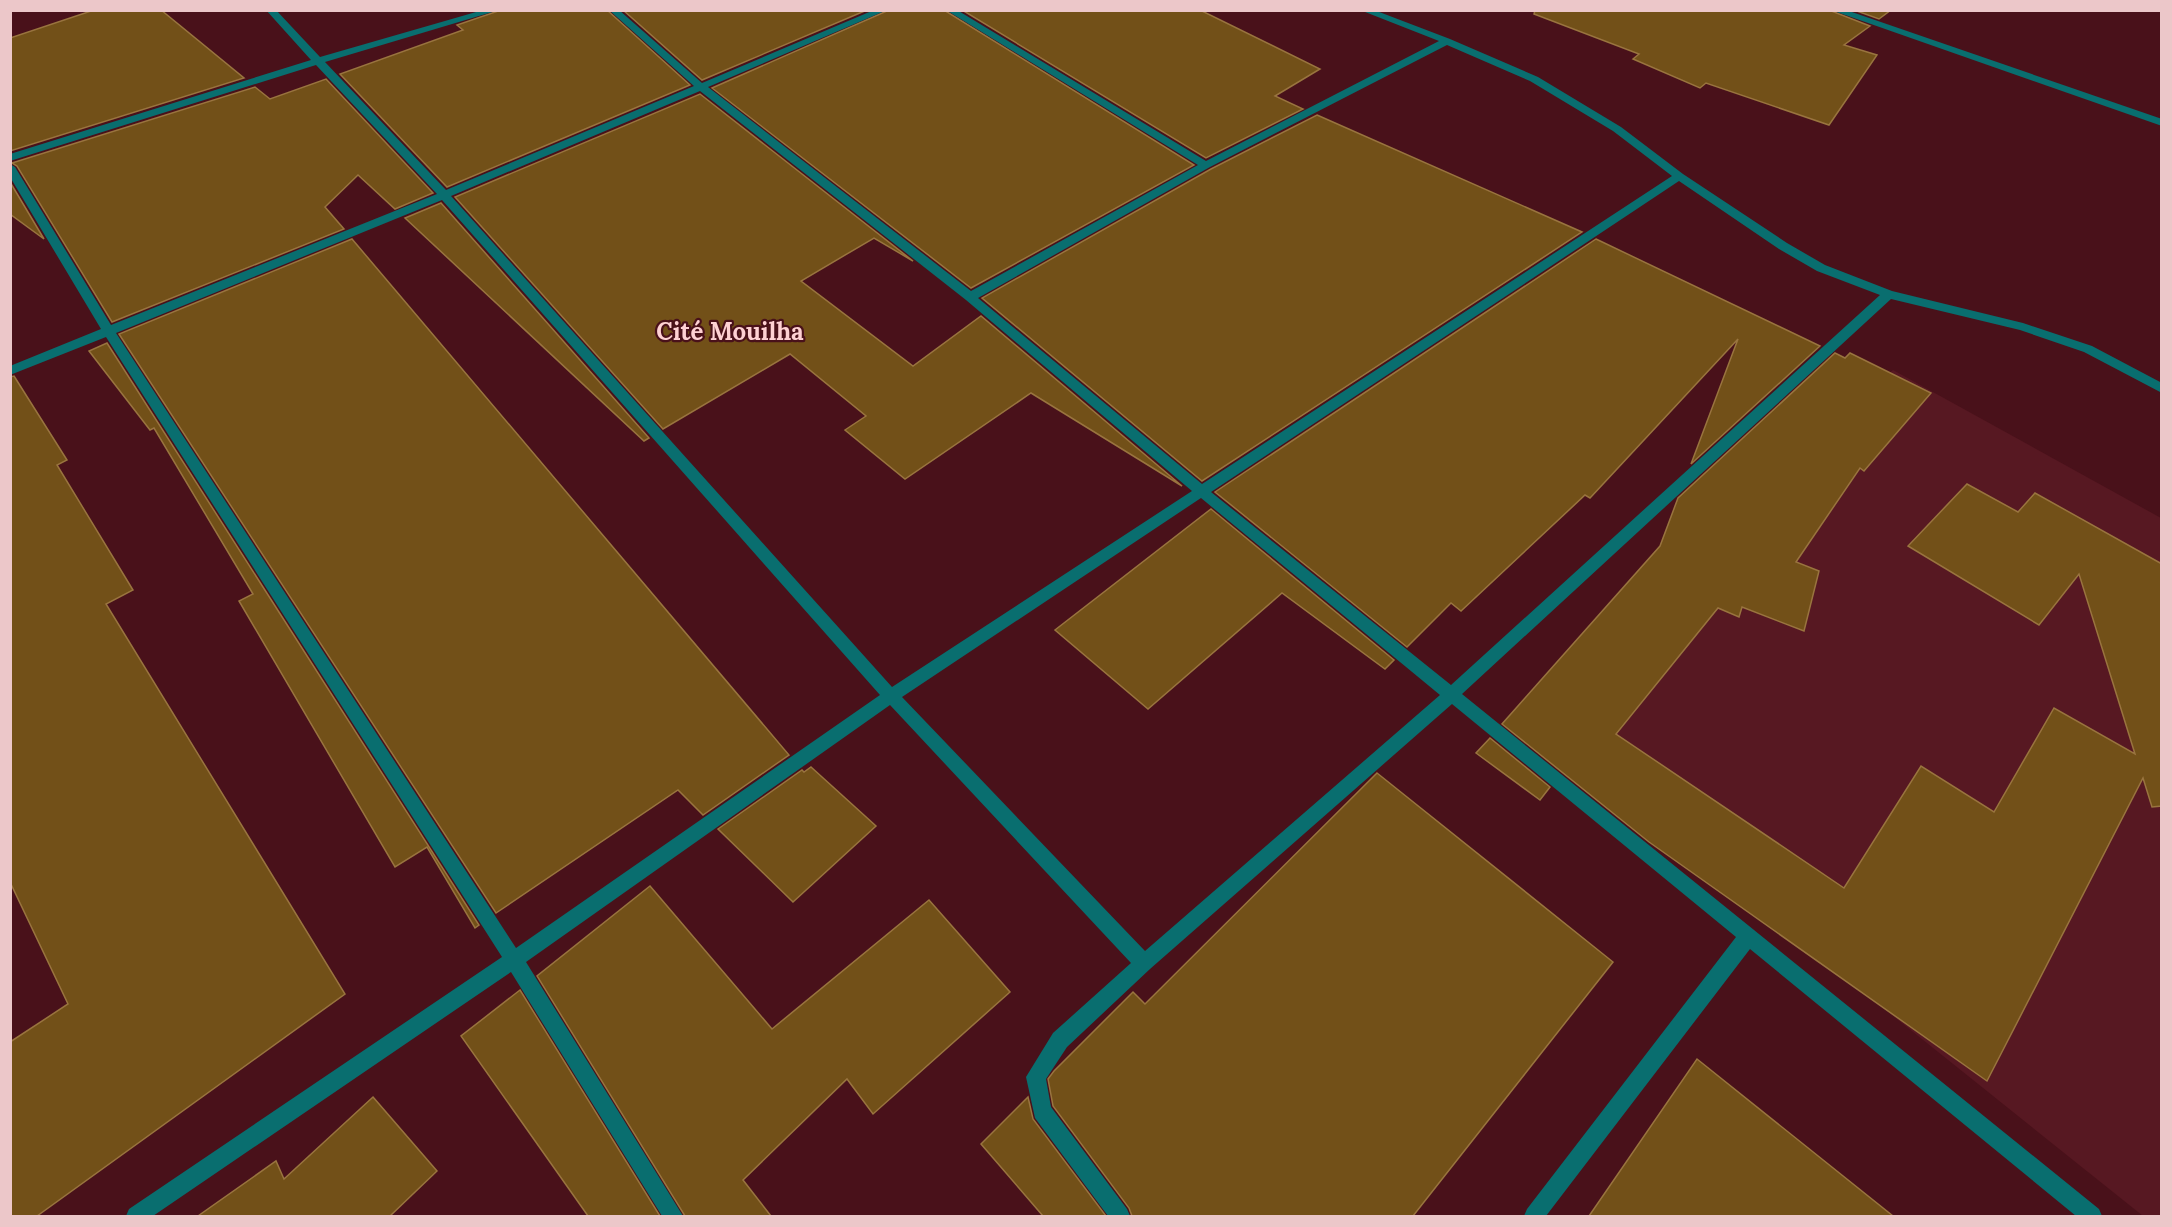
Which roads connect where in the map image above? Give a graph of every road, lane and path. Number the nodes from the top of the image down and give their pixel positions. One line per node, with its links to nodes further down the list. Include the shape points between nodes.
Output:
1 (270, 10): 9 (street)
2 (495, 10): 9 (street)
3 (613, 10): 10 (street)
4 (883, 10): 10 (street)
5 (950, 10): 13 (street)
6 (1364, 10): 8 (street)
7 (1835, 10): 11 (street)
8 (1447, 41): 13 (street); 15 (street, via 1534,79 1617,129)
9 (318, 61): 12 (street); 16 (street)
10 (700, 86): 16 (street); 18 (street)
11 (2162, 123)
12 (10, 158)
13 (1206, 165): 18 (street)
14 (10, 167): 19 (street)
15 (1679, 176): 17 (street, via 1821,268); 22 (street)
16 (444, 195): 19 (street); 24 (street)
17 (1889, 294): 21 (street, via 2045,334 2088,350); 23 (street)
18 (970, 297): 22 (street)
19 (108, 331): 20 (street); 26 (street)
20 (10, 371)
21 (2162, 389)
22 (1200, 490): 23 (street); 24 (street)
23 (1451, 695): 25 (street); 27 (street)
24 (891, 696): 26 (street); 27 (street)
25 (1747, 938): 31 (street); 32 (street)
26 (514, 960): 28 (street); 29 (street)
27 (1144, 963): 30 (street, via 1060,1040 1036,1077 1042,1111)
28 (136, 1216)
29 (673, 1216)
30 (1120, 1216)
31 (1534, 1216)
32 (2092, 1216)

